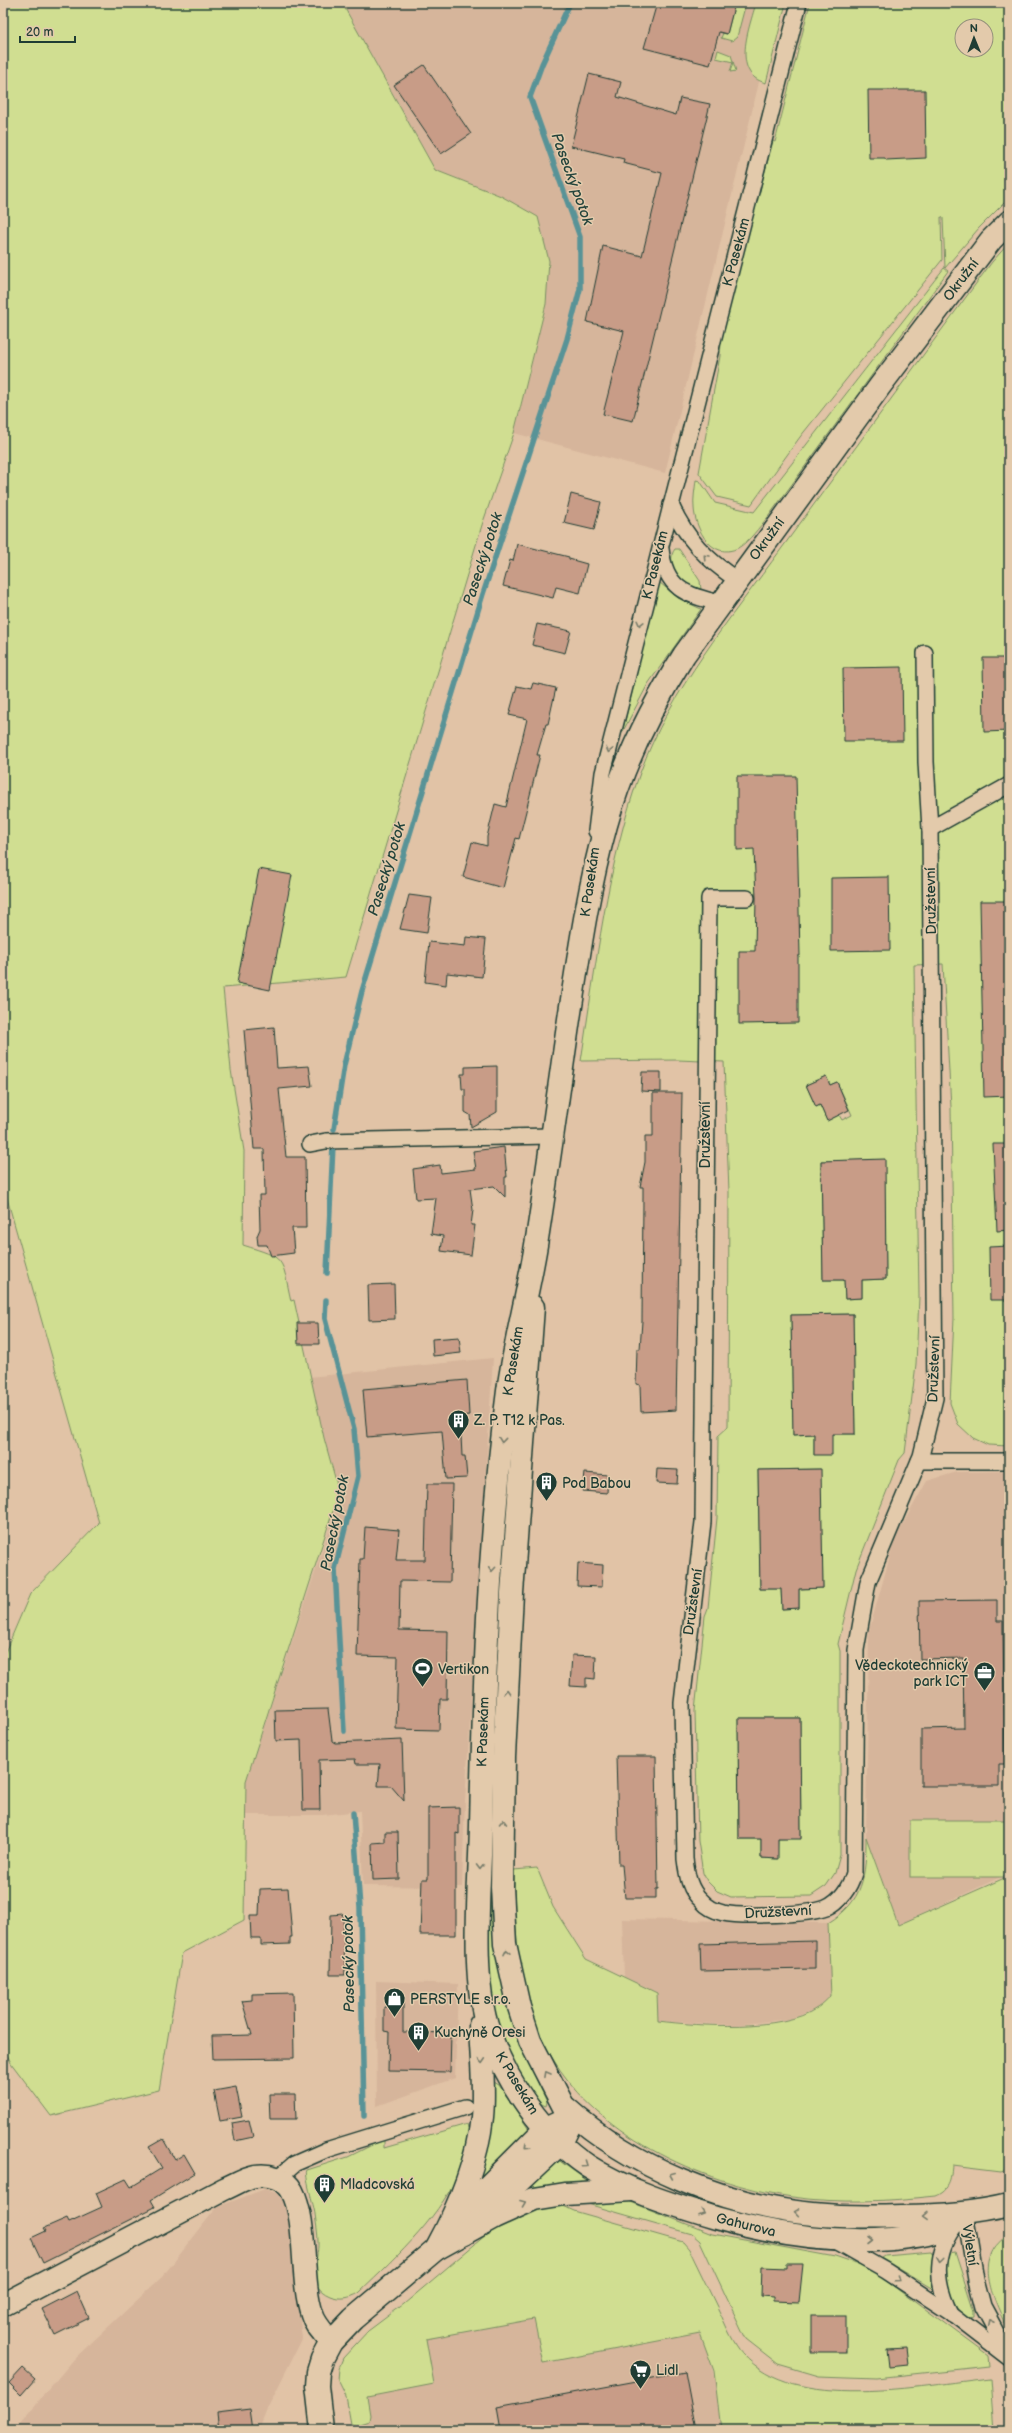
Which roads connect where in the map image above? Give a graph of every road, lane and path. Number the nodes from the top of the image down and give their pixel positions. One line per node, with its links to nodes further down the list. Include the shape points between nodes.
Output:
1 (799, 3): 3 (street, K Pasekám)
2 (1009, 222): 5 (street, Okružní, via 991,240)
3 (671, 505): 4 (street, K Pasekám); 5 (street, one-way to 3, via 710,561 699,549 684,530)
4 (660, 544): 6 (street, via 664,569 676,586 692,596); 10 (street, K Pasekám, one-way to 10, via 603,773)
5 (737, 580): 6 (street, Okružní)
6 (722, 603): 10 (street, Okružní, via 684,654 636,738 606,824)
7 (925, 653): 9 (street, Družstevní, via 926,762)
8 (1009, 785): 9 (street)
9 (930, 829): 15 (street, Družstevní, via 935,1398)
10 (590, 892): 12 (street, K Pasekám)
11 (747, 898): 15 (street, Družstevní, via 709,898 703,1522 682,1703 685,1860 688,1878 695,1893 712,1909 737,1914 814,1912 834,1904 852,1880 855,1865 856,1650 868,1582)
12 (550, 1136): 13 (street, via 326,1141); 14 (street, K Pasekám)
13 (310, 1144)
14 (535, 1250): 17 (street, K Pasekám, one-way to 17, via 515,1343 498,1486 485,1682); 19 (street, K Pasekám, one-way to 14, via 530,2041 518,2007 505,1944 502,1887 504,1757 512,1600 531,1353)
15 (919, 1461): 16 (street)
16 (1009, 1461)
17 (478, 1966): 20 (street, K Pasekám, via 485,2019 502,2064); 26 (street, one-way to 26, via 482,2116)
18 (465, 2107): 22 (street, via 326,2150 294,2164)
19 (573, 2118): 20 (street); 21 (street); 25 (street, Gahurova, one-way to 19, via 845,2216 812,2214 749,2202 668,2173 622,2150)
20 (546, 2128): 21 (street, Gahurova); 26 (street, one-way to 26)
21 (561, 2143): 23 (street, Gahurova, one-way to 23, via 588,2166 619,2183); 26 (street)
22 (278, 2178): 28 (street, via 254,2176 224,2189); 30 (street, via 288,2186 296,2202 312,2315)
23 (639, 2190): 26 (street, one-way to 23, via 534,2199 565,2194); 27 (street, Gahurova, one-way to 27, via 744,2226 776,2233)
24 (1009, 2205): 25 (street, Gahurova)
25 (965, 2214): 27 (street, Gahurova, one-way to 25, via 873,2240 920,2236 949,2225); 29 (street, Výletní, one-way to 29, via 946,2240 940,2258 941,2288); 31 (street, Výletní, one-way to 25, via 981,2300)
26 (457, 2228): 30 (street, via 353,2319)
27 (829, 2238): 29 (street, Výletní, one-way to 29, via 886,2271)
28 (3, 2305)
29 (953, 2315): 31 (street, Výletní)
30 (331, 2342): 32 (street, via 318,2372)
31 (1009, 2357)
32 (322, 2430)

